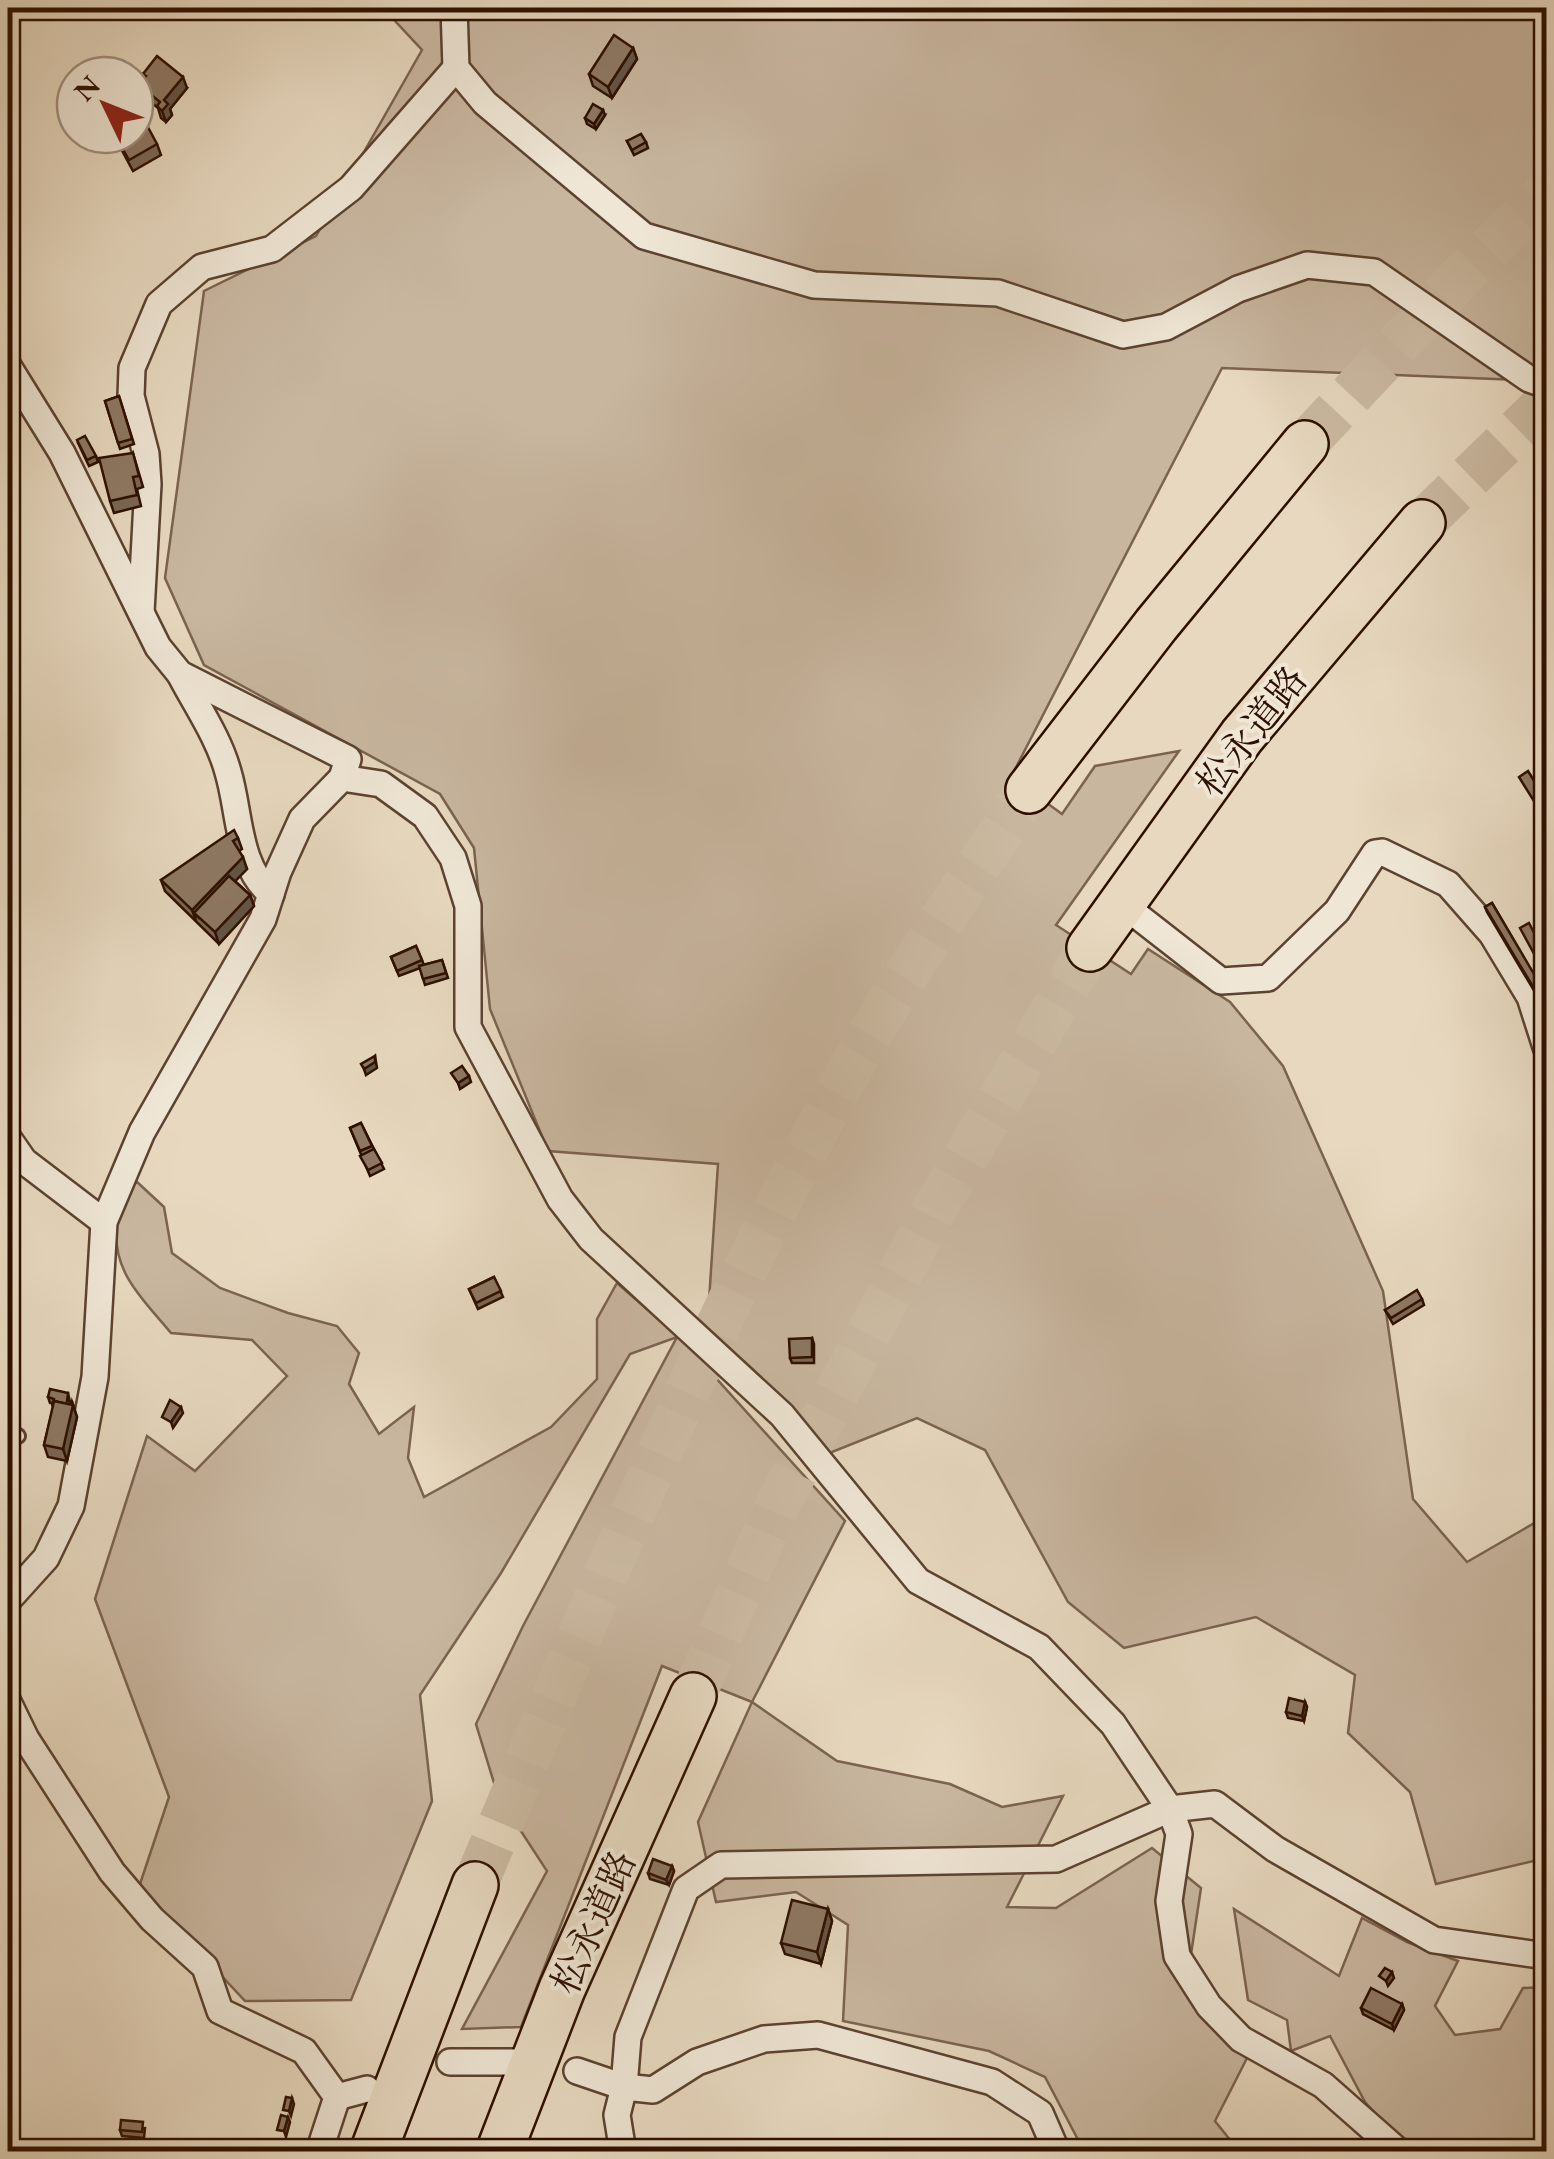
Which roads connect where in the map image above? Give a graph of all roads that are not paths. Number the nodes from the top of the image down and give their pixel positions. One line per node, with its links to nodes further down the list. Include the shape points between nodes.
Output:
1 (454, 8): 2 (street)
2 (456, 68): 4 (street, via 485,103 625,221 663,242 814,284 998,293 1124,335 1166,327 1238,289 1307,265 1374,272); 7 (street, via 351,188 272,249 202,267 159,304 132,368 148,484)
3 (8, 366): 7 (street, via 62,453)
4 (1546, 385)
5 (1306, 444): 10 (highway)
6 (1422, 523): 12 (highway, 松永道路, via 1242,736)
7 (141, 612): 8 (street)
8 (180, 674): 9 (street, via 348,759); 11 (street, via 228,769 242,841 259,884)
9 (342, 778): 11 (street, via 302,819); 20 (street, via 381,784 425,816 453,858 468,906 468,1026 560,1199 591,1239 782,1415 918,1581 1039,1647 1113,1724)
10 (1029, 790)
11 (271, 894): 16 (street, via 142,1132)
12 (1121, 903): 13 (highway, 松永道路); 14 (street, via 1221,981 1268,978 1338,911 1375,853 1382,852 1448,884 1480,920 1530,997)
13 (1090, 948)
14 (1546, 1048)
15 (8, 1138): 16 (street, via 24,1161)
16 (104, 1222): 17 (street, via 95,1377 71,1506 46,1558)
17 (8, 1600)
18 (693, 1696): 31 (highway, 松永道路, via 562,1989)
19 (8, 1702): 28 (street, via 112,1872 205,1967 220,2011 304,2052)
20 (1170, 1810): 22 (street, via 1214,1804 1274,1849 1434,1940); 26 (street, via 1056,1859 722,1865 686,1890 628,2036); 35 (street, via 1179,1834 1168,1901 1177,1956 1209,2006 1240,2039 1323,2085)
21 (475, 1884): 30 (highway)
22 (1546, 1956)
23 (450, 2062): 24 (street)
24 (517, 2062)
25 (577, 2071): 26 (street)
26 (624, 2087): 32 (street, via 618,2115); 33 (street); 34 (street, via 653,2090 697,2062 764,2039 818,2035 992,2082 1040,2112)
27 (367, 2089): 28 (street)
28 (337, 2096): 29 (street)
29 (318, 2152)
30 (373, 2152)
31 (500, 2152)
32 (623, 2152)
33 (643, 2152)
34 (1057, 2152)
35 (1399, 2152)

